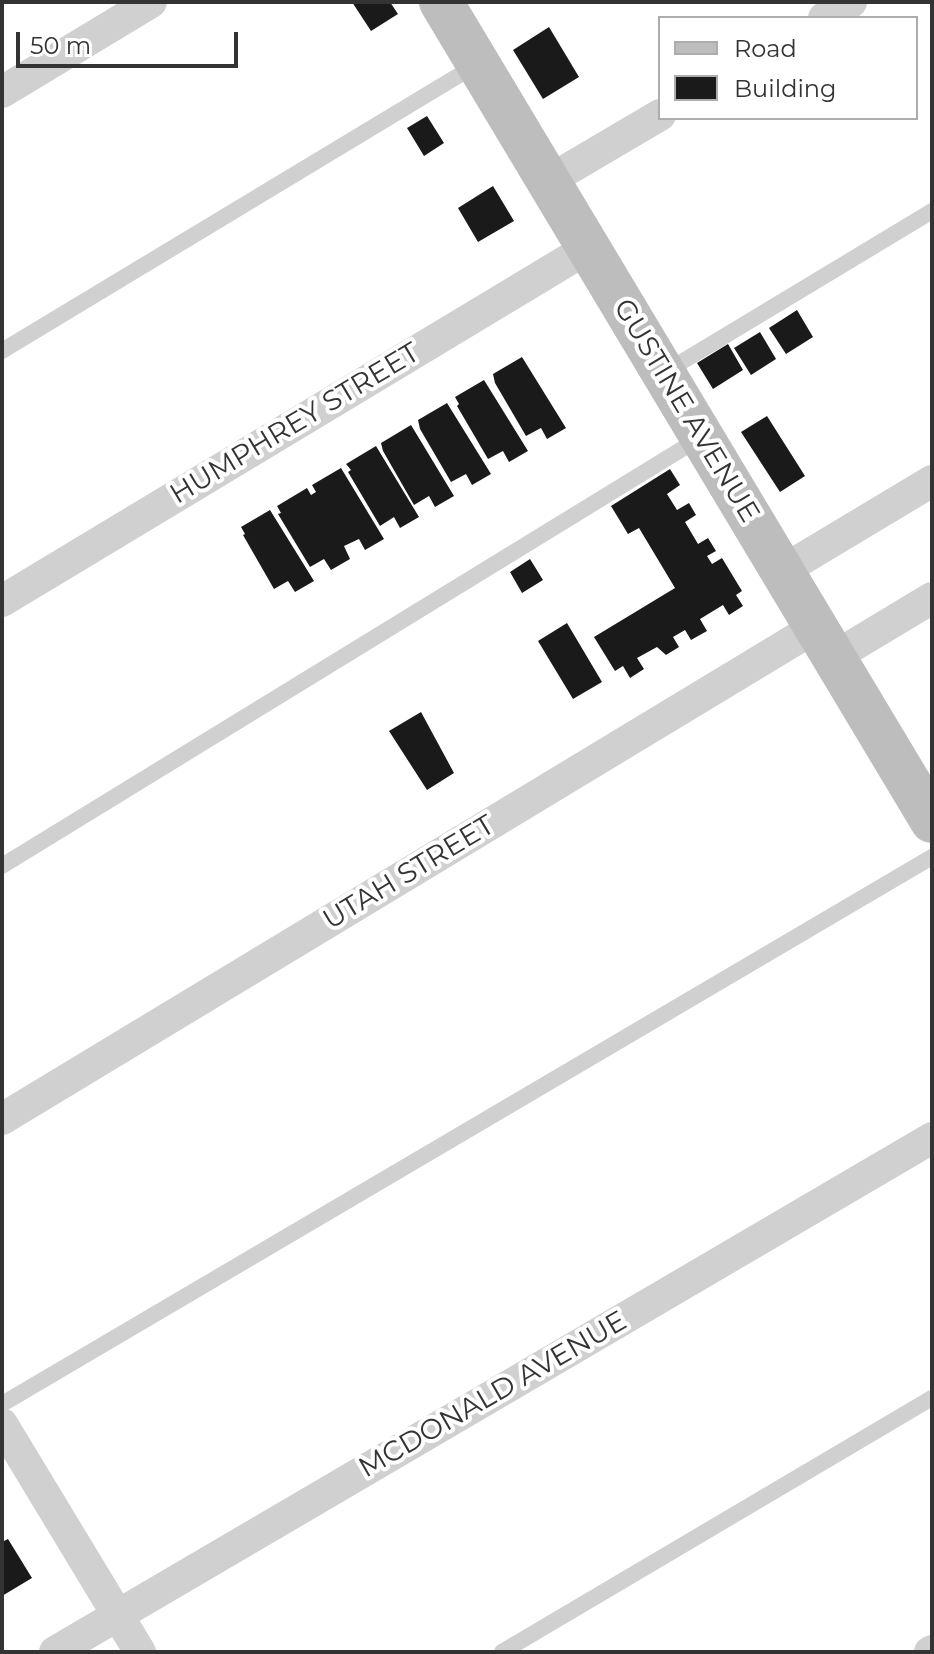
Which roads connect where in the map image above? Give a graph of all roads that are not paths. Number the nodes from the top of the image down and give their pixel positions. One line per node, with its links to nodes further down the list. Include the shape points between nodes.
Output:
1 (151, 2): 6 (street)
2 (441, 2): 5 (street, GUSTINE AVENUE)
3 (851, 2): 4 (street)
4 (827, 16)
5 (478, 64): 8 (street, GUSTINE AVENUE); 11 (lane)
6 (2, 92)
7 (658, 116): 8 (street)
8 (548, 181): 10 (street, GUSTINE AVENUE)
9 (932, 211): 12 (lane)
10 (588, 248): 12 (street, GUSTINE AVENUE); 17 (street, HUMPHREY STREET)
11 (2, 351)
12 (663, 373): 13 (street, GUSTINE AVENUE)
13 (702, 437): 15 (street, GUSTINE AVENUE); 21 (lane)
14 (932, 481): 15 (street)
15 (782, 571): 18 (street, GUSTINE AVENUE)
16 (932, 598): 18 (street, UTAH STREET)
17 (2, 601)
18 (825, 642): 19 (street, GUSTINE AVENUE); 22 (street, UTAH STREET)
19 (932, 821)
20 (932, 857): 25 (lane)
21 (2, 866)
22 (2, 1119)
23 (932, 1138): 27 (street, MCDONALD AVENUE)
24 (932, 1398): 30 (lane)
25 (2, 1404)
26 (2, 1424): 27 (street)
27 (117, 1616): 28 (street, MCDONALD AVENUE); 29 (street)
28 (55, 1652)
29 (140, 1652)
30 (502, 1652)

